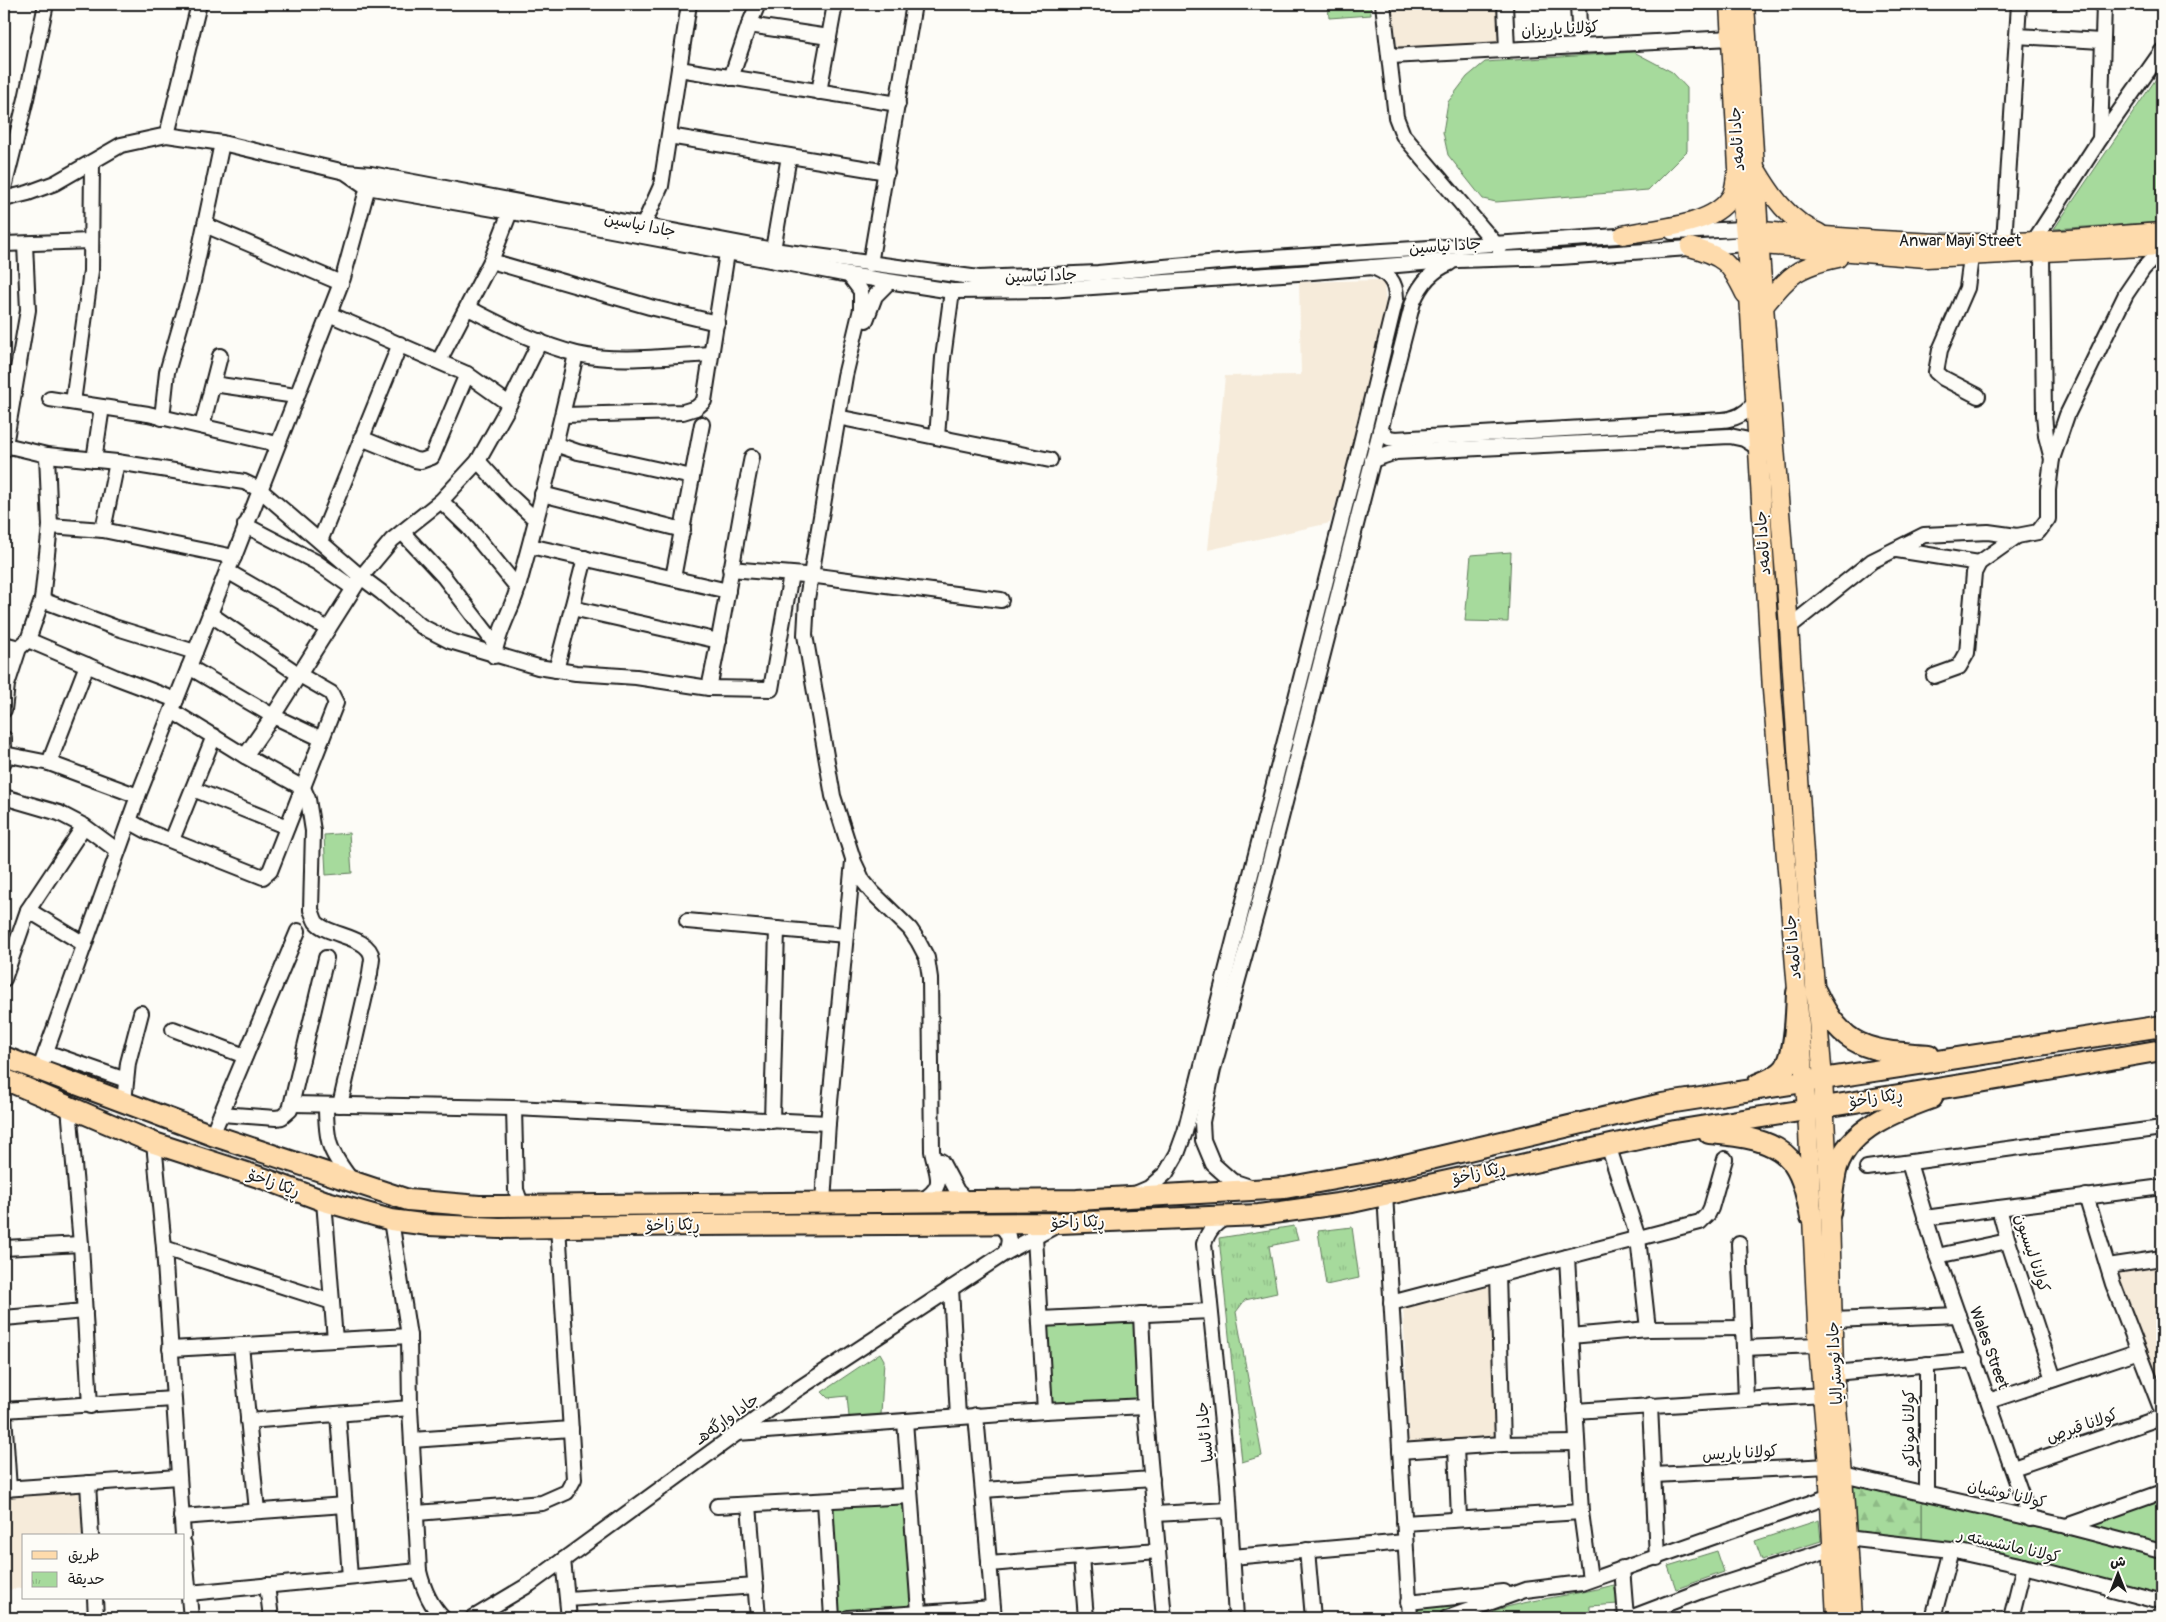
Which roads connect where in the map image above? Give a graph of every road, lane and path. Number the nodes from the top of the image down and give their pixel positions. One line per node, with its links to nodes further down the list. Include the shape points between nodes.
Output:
1 (46, 4): 37 (street)
2 (199, 4): 27 (street)
3 (689, 4): 23 (street)
4 (758, 4): 14 (street)
5 (835, 4): 16 (street)
6 (914, 4): 26 (street)
7 (1383, 4): 22 (street)
8 (1505, 4): 20 (street)
9 (1578, 4): 19 (street)
10 (1729, 4): 17 (main road, جادا ئامەد)
11 (1745, 4): 33 (main road)
12 (2019, 4): 15 (street)
13 (2104, 4): 18 (street)
14 (749, 25): 16 (street); 24 (street)
15 (2017, 36): 18 (street); 48 (street)
16 (829, 37): 25 (street)
17 (1731, 38): 19 (street, کۆلانا یاریزان); 33 (main road, جادا ئامەد)
18 (2101, 41): 29 (street)
19 (1580, 46): 20 (street, کۆلانا یاریزان)
20 (1507, 50): 22 (street, کۆلانا یاریزان)
21 (2162, 51): 29 (street)
22 (1390, 56): 49 (street, via 1396,117 1403,134)
23 (679, 69): 24 (street); 28 (street)
24 (730, 78): 25 (street)
25 (819, 92): 26 (street)
26 (898, 104): 35 (street)
27 (167, 135): 30 (street); 32 (street, via 121,145)
28 (669, 136): 31 (street); 42 (street, via 661,186)
29 (2100, 139): 53 (street)
30 (222, 142): 34 (street); 41 (street)
31 (789, 156): 35 (street); 55 (street)
32 (92, 162): 39 (street, via 48,186); 47 (street)
33 (1746, 167): 44 (main road, via 1731,198 1715,214 1692,222); 45 (main road, via 1806,228); 46 (main road, جادا ئامەد)
34 (345, 172): 36 (street, جادا نیاسین); 38 (street)
35 (887, 172): 63 (street)
36 (371, 174): 38 (street); 42 (street, جادا نیاسین)
37 (4, 188)
38 (367, 188): 40 (street, جادا نیاسین); 67 (street)
39 (4, 199)
40 (510, 212): 56 (street, جادا نیاسین); 62 (street)
41 (205, 225): 67 (street); 94 (street, via 192,286 167,372)
42 (643, 226): 57 (street, جادا نیاسین)
43 (2162, 232): 53 (main road, Anwar Mayi Street)
44 (1623, 235): 46 (street, جادا نیاسین, via 1722,229); 49 (street, جادا نیاسین)
45 (1826, 236): 46 (main road, Anwar Mayi Street); 48 (main road, Anwar Mayi Street, via 1944,243)
46 (1752, 237): 52 (street, جادا نیاسین); 58 (main road, Anwar Mayi Street); 72 (main road, جادا ئامەد)
47 (91, 241): 51 (street); 88 (street)
48 (2004, 242): 53 (main road, Anwar Mayi Street)
49 (1496, 243): 60 (street); 63 (street, جادا نیاسین, via 1098,273 979,278)
50 (4, 244): 51 (street)
51 (26, 244): 84 (street, via 28,310)
52 (1690, 247): 60 (street, جادا نیاسین); 72 (main road, via 1721,258 1734,270)
53 (2038, 247): 54 (main road, Anwar Mayi Street); 59 (main road, Anwar Mayi Street); 109 (street, via 2044,414)
54 (2162, 248): 109 (street, via 2126,294 2066,415)
55 (773, 250): 57 (street, جادا نیاسین); 63 (street, جادا نیاسین)
56 (727, 252): 57 (street, جادا نیاسین); 75 (street)
57 (757, 252): 65 (street, جادا نیاسین)
58 (1854, 254): 59 (main road, Anwar Mayi Street); 72 (main road, via 1815,262 1800,269)
59 (1971, 257): 86 (street, via 1967,288 1940,350 1936,372)
60 (1502, 258): 61 (street, جادا نیاسین)
61 (1458, 260): 64 (street, جادا نیاسین); 70 (street, via 1433,273)
62 (491, 261): 73 (street); 75 (street)
63 (870, 264)
64 (1371, 267): 68 (street, جادا نیاسین, via 1048,290); 69 (street, via 1392,279)
65 (849, 276): 66 (street, جادا نیاسین); 71 (street)
66 (889, 282): 68 (street, جادا نیاسین); 71 (street)
67 (340, 283): 74 (street)
68 (952, 291): 99 (street, via 942,358)
69 (1396, 291): 70 (street, via 1404,285); 119 (street)
70 (1416, 294): 98 (street)
71 (868, 296): 95 (street, via 868,311); 137 (street, via 845,376)
72 (1756, 304): 90 (main road, جادا ئامەد); 147 (main road, جادا ئامەد)
73 (468, 308): 76 (street); 81 (street)
74 (328, 314): 77 (street); 85 (street)
75 (716, 323): 79 (street)
76 (540, 342): 78 (street); 89 (street)
77 (400, 344): 81 (street); 101 (street)
78 (576, 354): 79 (street, via 641,358); 92 (street)
79 (711, 354): 92 (street, via 704,401 696,408 684,412)
80 (220, 356): 83 (street)
81 (439, 361): 82 (street)
82 (467, 374): 89 (street); 101 (street, via 432,457 415,460)
83 (213, 384): 85 (street); 97 (street)
84 (8, 393): 106 (street)
85 (296, 396): 102 (street)
86 (1978, 396)
87 (50, 399): 88 (street)
88 (73, 402): 91 (street)
89 (509, 404): 113 (street)
90 (1754, 404): 93 (street); 105 (main road, جادا ئامەد)
91 (102, 407): 94 (street); 110 (street)
92 (563, 416): 103 (street)
93 (1737, 417): 100 (street, via 1744,427); 104 (street)
94 (162, 418): 97 (street)
95 (842, 418): 99 (street); 137 (street)
96 (702, 424): 115 (street)
97 (202, 426): 102 (street)
98 (1380, 430): 104 (street); 112 (street)
99 (937, 437): 111 (street)
100 (1737, 437): 104 (street); 105 (street)
101 (361, 438): 128 (street)
102 (277, 444): 116 (street)
103 (555, 444): 115 (street); 117 (street)
104 (1396, 445): 112 (street)
105 (1757, 447): 193 (main road, جادا ئامەد, via 1772,690)
106 (4, 448): 107 (street)
107 (47, 455): 110 (street); 123 (street)
108 (752, 457): 134 (street)
109 (2052, 459): 127 (street, via 2048,518 2038,532)
110 (94, 460): 114 (street)
111 (1050, 460)
112 (1372, 460): 120 (street)
113 (478, 461): 118 (street); 121 (street)
114 (117, 462): 116 (street, via 244,482); 124 (street)
115 (692, 477): 125 (street)
116 (260, 489): 122 (street); 128 (street)
117 (542, 494): 121 (street); 125 (street)
118 (441, 501): 126 (street); 140 (street, via 469,528)
119 (1345, 504): 120 (street); 153 (street)
120 (1360, 509): 156 (street)
121 (536, 520): 129 (street)
122 (245, 525): 131 (street); 139 (street)
123 (50, 526): 124 (street); 142 (street)
124 (103, 530): 131 (street)
125 (683, 530): 138 (street)
126 (402, 532): 139 (street); 151 (street, via 444,576)
127 (2017, 536): 130 (street, via 1988,532 1924,535); 133 (street)
128 (320, 541): 139 (street)
129 (530, 546): 132 (street); 140 (street)
130 (1897, 550): 133 (street); 147 (street, via 1872,561)
131 (234, 557): 135 (street)
132 (586, 558): 138 (street); 144 (street)
133 (1978, 563): 159 (street, via 1974,573 1967,653 1959,667)
134 (730, 569): 136 (street); 141 (street)
135 (227, 571): 145 (street); 146 (street)
136 (791, 574): 137 (street); 160 (street, via 771,689)
137 (815, 575): 143 (street); 182 (street, via 807,600 804,635 833,796); 227 (street, via 810,630 839,791 851,833 869,876 916,925 933,953 938,1146)
138 (673, 578): 141 (street)
139 (357, 583): 146 (street); 151 (street, via 381,592 421,626 450,641)
140 (518, 588): 151 (street)
141 (728, 590): 148 (street)
142 (42, 600): 150 (street); 152 (street)
143 (1001, 600)
144 (572, 608): 148 (street); 157 (street)
145 (210, 614): 152 (street); 158 (street)
146 (328, 628): 158 (street)
147 (1789, 628): 193 (main road, جادا ئامەد, via 1805,869)
148 (718, 641): 160 (street)
149 (4, 644): 150 (street)
150 (23, 644): 154 (street); 162 (street, via 7,685)
151 (495, 650): 157 (street, via 538,667)
152 (195, 652): 155 (street)
153 (1304, 663): 156 (street); 167 (street)
154 (88, 665): 161 (street); 172 (street)
155 (189, 667): 161 (street); 163 (street)
156 (1319, 667): 168 (street)
157 (556, 670): 160 (street)
158 (298, 674): 163 (street); 166 (street, via 335,697 336,703)
159 (1934, 676)
160 (709, 688)
161 (174, 706): 164 (street); 175 (street)
162 (4, 710)
163 (274, 716): 166 (street); 170 (street)
164 (214, 736): 170 (street); 174 (street)
165 (4, 738): 169 (street)
166 (322, 740): 173 (street)
167 (1284, 743): 168 (street); 183 (street)
168 (1299, 746): 184 (street)
169 (4, 754): 171 (street); 172 (street)
170 (246, 756): 173 (street)
171 (4, 763)
172 (49, 763): 175 (street)
173 (302, 788): 179 (street); 211 (street, via 308,799 313,831 311,910 323,927 358,942 368,948 372,956 370,974)
174 (192, 789): 179 (street); 180 (street)
175 (138, 796): 177 (street)
176 (4, 797): 178 (street, via 59,813)
177 (129, 821): 180 (street); 181 (street)
178 (84, 826): 181 (street); 185 (street)
179 (287, 828): 180 (street, via 270,871 263,877)
180 (172, 840)
181 (118, 850): 190 (street)
182 (853, 860): 189 (street); 228 (street, via 863,881 910,929 927,958 932,1151 939,1176)
183 (1244, 898): 184 (street); 202 (street)
184 (1259, 905): 202 (street)
185 (28, 910): 190 (street); 192 (street)
186 (687, 921): 187 (street)
187 (777, 929): 189 (street); 216 (street)
188 (298, 931): 199 (street)
189 (846, 935): 217 (street)
190 (84, 944): 198 (street)
191 (326, 958): 210 (street)
192 (4, 979)
193 (1806, 993): 200 (highway, via 1856,1043 1906,1054); 206 (main road, جادا ئامەد); 208 (highway, via 1786,1067 1766,1081)
194 (141, 1013): 205 (street, via 131,1046)
195 (2162, 1026): 200 (highway, ڕێکا زاخۆ)
196 (173, 1029): 199 (street)
197 (2162, 1050): 207 (highway, ڕێکا زاخۆ)
198 (46, 1052): 203 (street); 205 (street)
199 (246, 1056): 215 (street)
200 (1976, 1056): 206 (highway, ڕێکا زاخۆ)
201 (4, 1057): 203 (highway, ڕێکا زاخۆ)
202 (1208, 1066): 230 (street, via 1203,1140 1213,1164 1232,1182); 233 (street, via 1177,1154 1166,1173 1149,1188)
203 (39, 1071): 209 (highway, ڕێکا زاخۆ)
204 (4, 1079): 212 (highway, ڕێکا زاخۆ)
205 (126, 1080): 209 (street)
206 (1813, 1081): 208 (highway, ڕێکا زاخۆ); 214 (main road, جادا ئامەد)
207 (1980, 1082): 214 (highway, ڕێکا زاخۆ); 242 (highway, via 1914,1104 1862,1132 1852,1141 1838,1166)
208 (1726, 1094): 230 (highway, ڕێکا زاخۆ, via 1662,1104 1384,1170 1285,1188)
209 (124, 1102): 220 (highway, ڕێکا زاخۆ)
210 (292, 1104): 211 (street); 215 (street, via 282,1117)
211 (333, 1105): 213 (street); 226 (street, via 326,1135 335,1159)
212 (69, 1107): 221 (highway, ڕێکا زاخۆ); 255 (street)
213 (514, 1108): 216 (street); 234 (street)
214 (1816, 1108): 219 (highway, ڕێکا زاخۆ); 242 (main road, جادا ئوسترالیا)
215 (221, 1114): 220 (street)
216 (772, 1122): 217 (street)
217 (828, 1123): 239 (street)
218 (2162, 1128): 224 (street)
219 (1675, 1131): 222 (highway, ڕێکا زاخۆ); 242 (highway, via 1741,1137 1776,1148 1794,1164)
220 (212, 1135): 226 (highway, ڕێکا زاخۆ)
221 (154, 1143): 236 (highway, ڕێکا زاخۆ); 259 (street)
222 (1608, 1144): 231 (highway, ڕێکا زاخۆ); 253 (street)
223 (1725, 1159): 253 (street, via 1711,1208 1700,1222)
224 (1910, 1163): 225 (street); 245 (street, Wales Street)
225 (1867, 1168)
226 (353, 1182): 234 (highway, ڕێکا زاخۆ, via 408,1200 504,1206)
227 (952, 1183): 228 (street, via 947,1189); 235 (street)
228 (936, 1186): 237 (street)
229 (2162, 1187): 232 (street, كولانا ليسبون)
230 (1258, 1189): 233 (highway, ڕێکا زاخۆ)
231 (1385, 1194): 243 (highway, ڕێکا زاخۆ, via 1325,1206); 268 (street)
232 (2086, 1196): 241 (street, كولانا ليسبون); 264 (street)
233 (1128, 1197): 235 (highway, ڕێکا زاخۆ)
234 (521, 1198): 238 (highway, ڕێکا زاخۆ)
235 (966, 1200): 237 (highway, ڕێکا زاخۆ)
236 (324, 1201): 246 (highway, ڕێکا زاخۆ); 267 (street)
237 (921, 1201): 239 (highway, ڕێکا زاخۆ)
238 (725, 1203): 240 (highway, ڕێکا زاخۆ); 249 (highway, via 732,1208 734,1216)
239 (823, 1203): 240 (highway, ڕێکا زاخۆ)
240 (760, 1204): 250 (highway, via 752,1212 754,1220)
241 (2000, 1208): 245 (street); 254 (street, كولانا ليسبون)
242 (1820, 1215): 275 (main road, جادا ئوسترالیا); 282 (main road, جادا ئوسترالیا)
243 (1233, 1216): 244 (highway, ڕێکا زاخۆ); 256 (street, via 1217,1223)
244 (1176, 1218): 248 (highway, ڕێکا زاخۆ); 256 (street, via 1190,1225)
245 (1925, 1218): 261 (street, Wales Street)
246 (391, 1220): 251 (highway, ڕێکا زاخۆ, via 429,1226); 278 (street)
247 (996, 1223): 248 (highway, ڕێکا زاخۆ); 250 (highway, ڕێکا زاخۆ); 260 (street, via 1009,1236)
248 (1060, 1223): 252 (street, جادا وارگه‌هـ)
249 (726, 1224): 250 (highway, ڕێکا زاخۆ); 251 (highway, ڕێکا زاخۆ)
250 (760, 1224)
251 (558, 1226): 309 (street)
252 (1035, 1237): 260 (street, جادا وارگه‌هـ); 274 (street)
253 (1638, 1238): 262 (street); 277 (street)
254 (2008, 1242): 261 (street); 289 (street, كولانا ليسبون)
255 (81, 1244): 258 (street); 269 (street)
256 (1204, 1244): 270 (street, جادا ئاسيا)
257 (1738, 1244): 276 (street)
258 (4, 1248)
259 (164, 1248): 267 (street); 284 (street)
260 (1005, 1253): 266 (street, جادا وارگه‌هـ)
261 (1938, 1256): 272 (street, Wales Street)
262 (1567, 1257): 265 (street); 279 (street)
263 (2162, 1258): 264 (street)
264 (2108, 1266): 285 (street)
265 (1498, 1275): 268 (street); 313 (street)
266 (951, 1288): 305 (street); 310 (street, جادا وارگه‌هـ)
267 (332, 1302): 280 (street)
268 (1391, 1303): 315 (street)
269 (85, 1311): 273 (street); 295 (street)
270 (1210, 1311): 271 (street); 333 (street, جادا ئاسيا)
271 (1140, 1314): 274 (street); 296 (street)
272 (1958, 1314): 275 (street); 286 (street, Wales Street)
273 (4, 1318)
274 (1040, 1319): 299 (street)
275 (1832, 1320): 288 (main road, جادا ئوسترالیا)
276 (1743, 1328): 277 (street); 283 (street)
277 (1648, 1330): 279 (street)
278 (409, 1336): 280 (street); 297 (street)
279 (1571, 1336): 300 (street)
280 (335, 1340): 281 (street)
281 (241, 1345): 284 (street); 307 (street)
282 (1818, 1345): 283 (street); 290 (main road, جادا ئوسترالیا)
283 (1744, 1348): 292 (street)
284 (170, 1349): 291 (street)
285 (2139, 1351): 289 (street); 301 (street)
286 (1975, 1360): 287 (street); 293 (street, Wales Street)
287 (1927, 1364): 288 (street); 326 (street, كولانا موناكو)
288 (1834, 1373): 319 (main road, جادا ئوسترالیا)
289 (2054, 1379): 293 (street)
290 (1823, 1396): 292 (street); 316 (main road, جادا ئوسترالیا)
291 (173, 1399): 295 (street); 320 (street)
292 (1746, 1400): 294 (street)
293 (1989, 1401): 317 (street, Wales Street)
294 (1650, 1405): 300 (street); 318 (street)
295 (90, 1406): 298 (street)
296 (1145, 1406): 299 (street); 321 (street)
297 (410, 1408): 303 (street); 311 (street)
298 (4, 1410)
299 (1045, 1410): 304 (street)
300 (1575, 1410): 312 (street)
301 (2162, 1411)
302 (4, 1414): 323 (street)
303 (338, 1414): 307 (street); 330 (street)
304 (976, 1415): 305 (street); 324 (street)
305 (958, 1417): 308 (street)
306 (2162, 1417): 317 (street, كولانا قبرص)
307 (248, 1421): 334 (street)
308 (905, 1421): 310 (street); 327 (street)
309 (571, 1429): 311 (street); 336 (street, via 574,1479 567,1492 560,1496 542,1503)
310 (736, 1434): 356 (street, جادا وارگه‌هـ)
311 (412, 1440): 336 (street)
312 (1577, 1443): 313 (street); 335 (street)
313 (1503, 1444): 314 (street)
314 (1456, 1447): 315 (street); 339 (street)
315 (1400, 1451): 341 (street)
316 (1828, 1466): 318 (street, كولانا پاریس); 328 (main road, جادا ئوسترالیا)
317 (2013, 1468): 340 (street, Wales Street)
318 (1654, 1475): 355 (street)
319 (1843, 1475): 326 (street, كولانا ئوشيان); 345 (main road, جادا ئوسترالیا)
320 (178, 1477): 322 (street); 338 (street)
321 (1152, 1479): 324 (street); 337 (street)
322 (88, 1483): 323 (street); 343 (street)
323 (6, 1489)
324 (983, 1490): 357 (street)
325 (2162, 1492): 342 (street)
326 (1927, 1493): 340 (street, كولانا ئوشيان)
327 (910, 1496): 329 (street); 372 (street)
328 (1830, 1496): 347 (main road, جادا ئوسترالیا); 355 (street)
329 (825, 1501): 331 (street); 382 (street)
330 (345, 1505): 334 (street); 361 (street)
331 (749, 1505): 332 (street); 364 (street)
332 (717, 1506)
333 (1229, 1510): 337 (street); 353 (street, جادا ئاسيا)
334 (257, 1511): 338 (street)
335 (1581, 1512): 339 (street); 362 (street)
336 (417, 1513): 360 (street)
337 (1155, 1514): 350 (street)
338 (181, 1517): 344 (street)
339 (1459, 1518): 341 (street)
340 (2030, 1519): 342 (street, كولانا ئوشيان)
341 (1404, 1523): 346 (street)
342 (2066, 1526): 351 (street, كولانا ئوشيان)
343 (91, 1534)
344 (183, 1534)
345 (1846, 1538): 349 (street, كولانا مانشسته ر); 393 (main road, جادا ئوسترالیا)
346 (1405, 1542): 348 (street); 369 (street)
347 (1831, 1548): 391 (street); 392 (main road, جادا ئوسترالیا)
348 (1307, 1550): 353 (street); 387 (street)
349 (1951, 1550): 358 (street, كولانا مانشسته ر); 394 (street)
350 (1158, 1551): 354 (street); 385 (street)
351 (2162, 1551)
352 (185, 1554): 366 (street)
353 (1232, 1556): 386 (street, جادا ئاسيا)
354 (1081, 1557): 357 (street); 384 (street)
355 (1656, 1558): 359 (street)
356 (563, 1560): 367 (street); 371 (street, جادا وارگه‌هـ)
357 (989, 1564): 373 (street)
358 (2024, 1566): 370 (street, كولانا مانشسته ر); 395 (street)
359 (1622, 1568): 362 (street); 390 (street)
360 (419, 1571): 361 (street); 377 (street, via 430,1601)
361 (350, 1577): 363 (street)
362 (1590, 1579): 365 (street, via 1582,1583)
363 (267, 1585): 366 (street); 376 (street)
364 (756, 1586): 367 (street); 381 (street)
365 (1525, 1590): 369 (street); 389 (street)
366 (189, 1593): 375 (street)
367 (568, 1599): 380 (street)
368 (95, 1600): 374 (street)
369 (1408, 1602): 388 (street)
370 (2162, 1602)
371 (498, 1603): 378 (street, جادا وارگه‌هـ); 379 (street)
372 (919, 1612): 373 (street); 383 (street)
373 (994, 1613)
374 (96, 1618)
375 (191, 1618)
376 (271, 1618)
377 (443, 1618)
378 (473, 1618)
379 (498, 1618)
380 (569, 1618)
381 (758, 1618)
382 (832, 1618)
383 (848, 1618)
384 (1086, 1618)
385 (1164, 1618)
386 (1236, 1618)
387 (1314, 1618)
388 (1410, 1618)
389 (1447, 1618)
390 (1626, 1618)
391 (1630, 1618)
392 (1836, 1618)
393 (1852, 1618)
394 (1934, 1618)
395 (2011, 1618)

